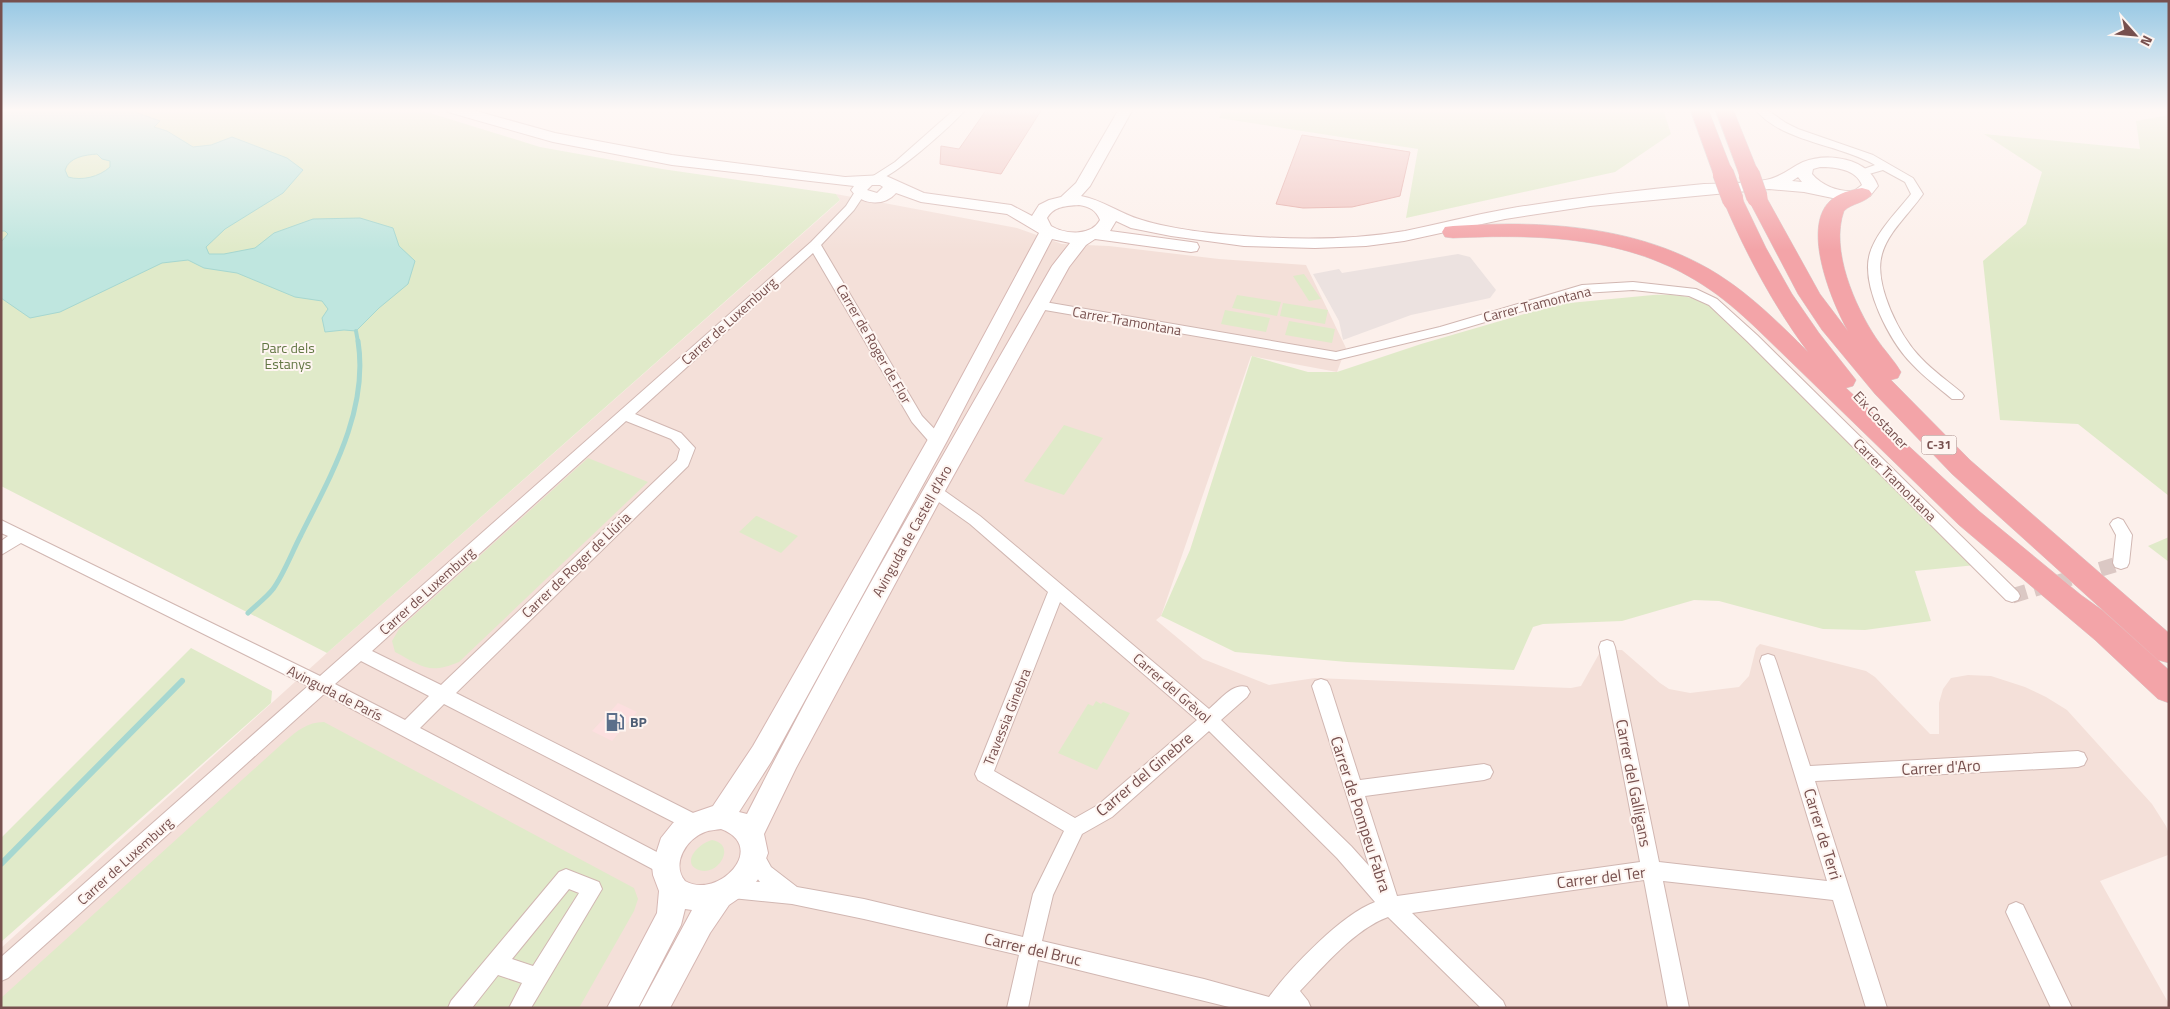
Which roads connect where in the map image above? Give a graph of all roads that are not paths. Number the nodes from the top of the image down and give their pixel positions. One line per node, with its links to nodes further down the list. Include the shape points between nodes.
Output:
1 (652, 156): 12 (main road)
2 (908, 156): 8 (street, Carrer de Luxemburg)
3 (1099, 156): 15 (main road, via 1082,186)
4 (1115, 156): 17 (main road, via 1104,176)
5 (1716, 156): 13 (highway, Eix Costaner / C-31, bridge, via 1723,173)
6 (1740, 156): 13 (highway, Eix Costaner / C-31)
7 (1866, 156): 9 (street)
8 (899, 164): 12 (street); 12 (street, Carrer de Luxemburg)
9 (1884, 166): 11 (street); 25 (street, via 1909,180 1917,194 1890,228 1875,255 1874,278 1894,328 1915,359)
10 (1805, 168): 11 (main road, via 1815,163 1830,162 1847,166); 13 (main road, via 1783,180); 14 (main road, via 1808,180)
11 (1862, 184): 14 (main road, via 1847,195); 37 (highway, via 1835,208 1831,216 1829,253 1850,312 1882,364 1949,440 2035,521)
12 (871, 188): 18 (main road); 23 (street, Carrer de Luxemburg)
13 (1752, 189): 14 (main road, via 1804,187); 19 (main road, via 1590,201); 36 (highway, Eix Costaner / C-31, via 1754,247 1779,294 1825,359 1932,473 2032,560); 39 (highway, Eix Costaner / C-31, via 1809,294 1830,325 1884,388 1961,467)
14 (1829, 192)
15 (1067, 200): 16 (main road); 17 (main road, via 1083,200)
16 (1051, 204): 18 (main road); 20 (main road, via 1039,220)
17 (1099, 207): 19 (main road, via 1137,224 1171,231 1244,241 1315,243 1404,236); 22 (main road, via 1107,215 1107,223)
18 (1011, 210): 20 (main road)
19 (1505, 214): 21 (main road)
20 (1046, 230): 22 (main road, via 1066,238); 27 (main road, Avinguda de Castell d'Aro)
21 (1453, 232): 22 (main road, via 1345,254 1298,257 1256,256); 36 (highway, via 1543,229 1598,237 1645,249 1691,269 1732,294 1969,518)
22 (1090, 236): 24 (main road, Avinguda de Castell d'Aro, via 1080,241 1061,266)
23 (814, 245): 26 (street, Carrer de Luxemburg); 27 (street, Carrer de Roger de Flor, via 917,419)
24 (1039, 305): 28 (main road, Avinguda de Castell d'Aro); 35 (street, Carrer Tramontana, via 1336,356 1442,330 1582,289 1634,286 1692,292 1713,302 1752,338)
25 (1956, 396)
26 (624, 415): 40 (street, Carrer de Luxemburg); 46 (street, Carrer de Roger de Llúria, via 676,436 688,448 683,462)
27 (937, 440): 53 (main road, Avinguda de Castell d'Aro, via 762,754)
28 (934, 491): 34 (street, Carrer del Grèvol, via 975,520); 56 (main road, Avinguda de Castell d'Aro, via 787,760)
29 (2118, 524): 33 (street, via 2124,535)
30 (1, 526): 31 (street, Avinguda de París)
31 (19, 536): 32 (street); 42 (street, Avinguda de París)
32 (1, 549)
33 (2121, 563)
34 (1057, 590): 47 (street, Carrer del Grèvol); 55 (street, Travessia Ginebra, via 984,774)
35 (2012, 596)
36 (2104, 631): 44 (highway, Eix Costaner / C-31)
37 (2169, 638)
38 (1606, 648): 57 (street, Carrer del Galligans)
39 (2169, 651)
40 (359, 652): 42 (street, Carrer de Luxemburg); 46 (street)
41 (1768, 661): 51 (street, Carrer de Terri)
42 (322, 685): 48 (street, Avinguda de París); 66 (street, Carrer de Luxemburg)
43 (1321, 686): 52 (street, Carrer de Pompeu Fabra)
44 (2169, 690)
45 (1241, 692): 47 (street, Carrer del Ginebre)
46 (442, 695): 48 (street, Carrer de Roger de Llúria); 54 (street)
47 (1209, 719): 55 (street, Carrer del Ginebre, via 1105,811); 62 (street, Carrer del Grèvol, via 1344,852)
48 (406, 730): 58 (street, Avinguda de París)
49 (2078, 759): 51 (street, Carrer d'Aro)
50 (1484, 772): 52 (street)
51 (1804, 774): 60 (street, Carrer de Terri)
52 (1354, 789): 62 (street, Carrer de Pompeu Fabra)
53 (721, 817): 54 (main road); 56 (main road, via 744,824)
54 (694, 823): 58 (main road, via 683,831 668,853)
55 (1075, 828): 64 (street, via 1043,894)
56 (753, 844): 59 (main road, via 751,868); 61 (street, Carrer del Bruc, via 758,867 769,880)
57 (1651, 870): 60 (street, Carrer del Ter); 62 (street, Carrer del Ter); 76 (street, Carrer del Galligans)
58 (669, 877): 59 (main road, via 682,895 706,899); 71 (main road, via 671,915)
59 (726, 892): 61 (street, Carrer del Bruc); 72 (main road, via 700,923)
60 (1841, 892): 77 (street, Carrer de Terri)
61 (792, 895): 64 (street, Carrer del Bruc)
62 (1391, 906): 68 (street, Carrer de Pompeu Fabra, via 1366,915 1317,958); 75 (street, Carrer del Grèvol)
63 (2016, 912): 78 (street)
64 (1030, 949): 68 (street, Carrer del Bruc, via 1204,989); 73 (street)
65 (495, 964): 67 (street); 67 (street, via 566,878 592,889); 69 (street)
66 (1, 971)
67 (538, 978): 70 (street)
68 (1277, 1002): 74 (street)
69 (458, 1008)
70 (519, 1008)
71 (622, 1008)
72 (654, 1008)
73 (1017, 1008)
74 (1301, 1008)
75 (1496, 1008)
76 (1679, 1008)
77 (1877, 1008)
78 (2062, 1008)

